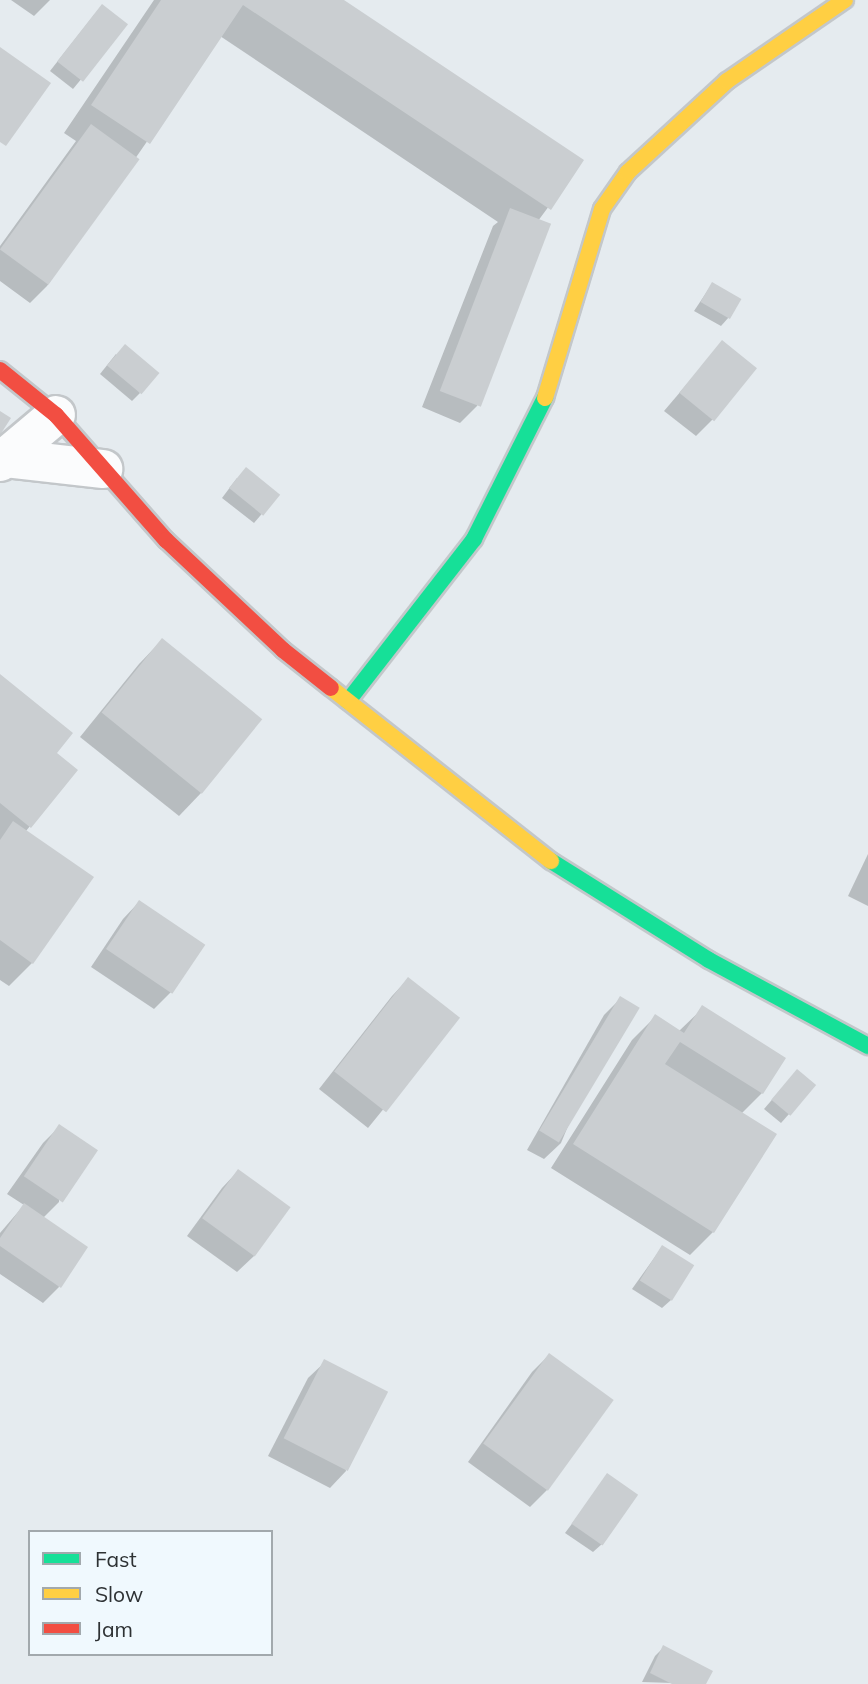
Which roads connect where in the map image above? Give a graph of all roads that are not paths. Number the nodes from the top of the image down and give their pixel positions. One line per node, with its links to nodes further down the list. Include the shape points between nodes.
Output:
1 (845, 0): 6 (street, via 727,81 628,172 602,209 545,399 474,539)
2 (0, 370): 3 (street)
3 (56, 415): 4 (street); 5 (street)
4 (3, 460): 5 (street)
5 (103, 469): 6 (street, via 166,540 283,650)
6 (348, 701): 7 (street, via 569,875 709,960)
7 (868, 1046)

